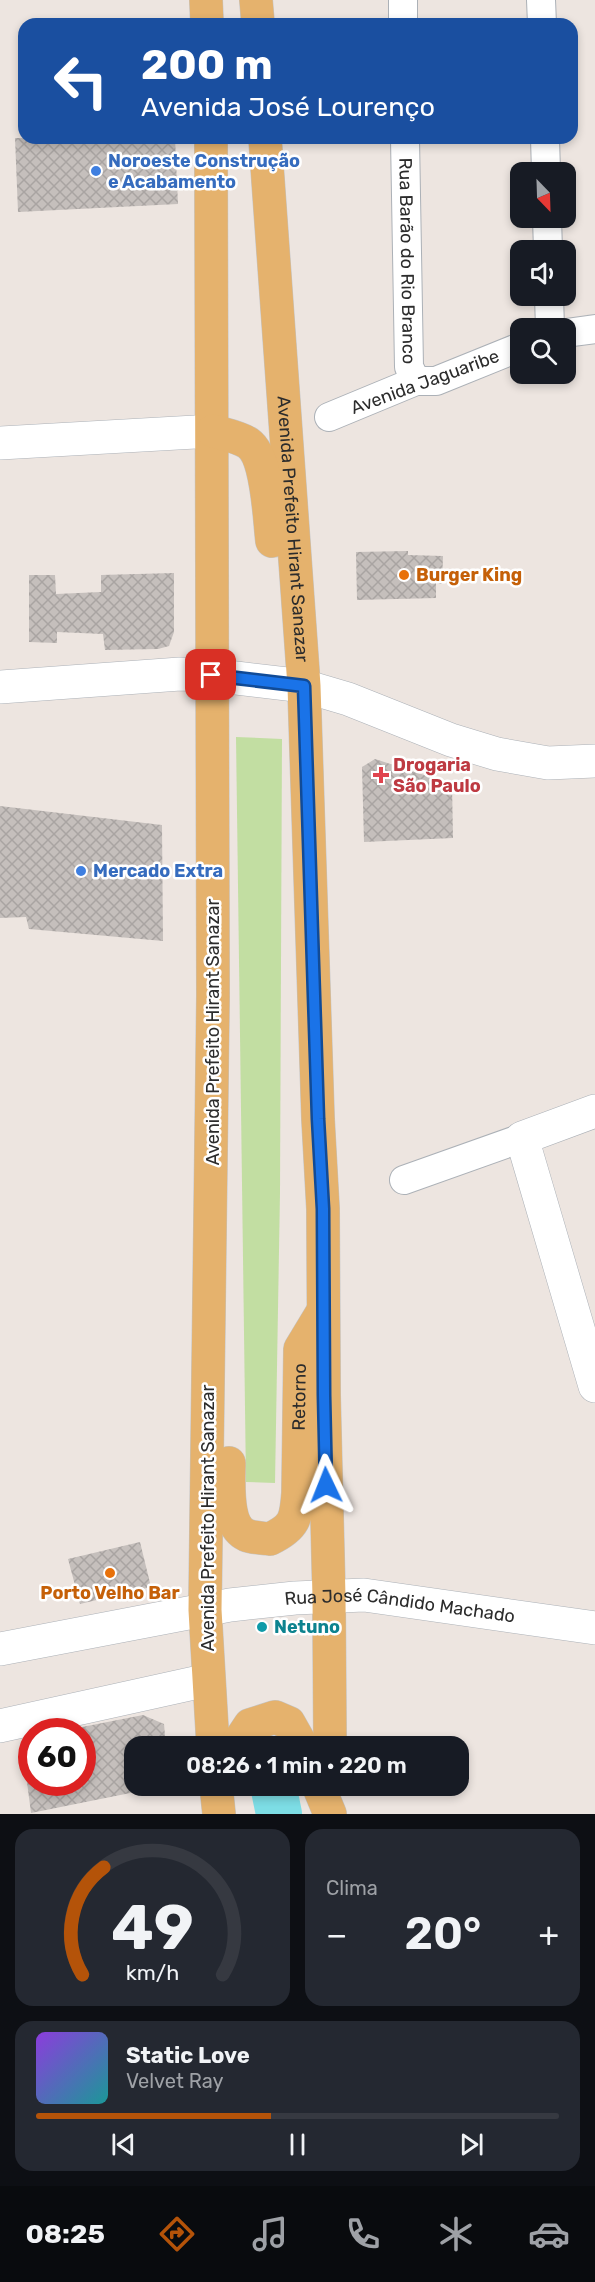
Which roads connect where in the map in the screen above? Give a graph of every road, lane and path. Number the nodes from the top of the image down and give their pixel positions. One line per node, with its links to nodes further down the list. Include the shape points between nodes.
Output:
1 (206, 0): 5 (main road)
2 (256, 0): 6 (main road)
3 (403, 0): 7 (street)
4 (541, 0): 8 (street)
5 (207, 18)
6 (258, 18)
7 (403, 18)
8 (542, 18)
9 (211, 144): 19 (main road, Avenida Prefeito Hirant Sanazar)
10 (265, 144): 21 (main road, Avenida Prefeito Hirant Sanazar)
11 (405, 144): 17 (street, Rua Barão do Rio Branco, via 409,367)
12 (545, 144): 13 (street)
13 (546, 162)
14 (595, 329): 15 (street)
15 (576, 332)
16 (510, 351): 17 (street, Avenida Jaguaribe, via 436,381)
17 (416, 381): 18 (street, Avenida Jaguaribe)
18 (329, 417)
19 (213, 431): 20 (main road); 21 (main road, via 248,443 255,451 265,483 279,568); 22 (main road, Avenida Prefeito Hirant Sanazar)
20 (0, 443)
21 (297, 600): 23 (main road, Avenida Prefeito Hirant Sanazar)
22 (211, 675): 23 (main road); 24 (main road); 29 (main road, Avenida Prefeito Hirant Sanazar)
23 (304, 686): 25 (main road, via 497,754 548,763); 30 (main road, Avenida Prefeito Hirant Sanazar, via 323,1209)
24 (0, 687)
25 (595, 761)
26 (595, 1111): 27 (main road)
27 (522, 1138): 28 (street); 31 (main road)
28 (404, 1180)
29 (211, 1273): 30 (main road, Retorno, via 230,1319 228,1498 235,1523 245,1535 270,1539 289,1528 296,1517 300,1349); 33 (main road, Avenida Prefeito Hirant Sanazar)
30 (323, 1310): 32 (main road, Avenida Prefeito Hirant Sanazar)
31 (595, 1386)
32 (329, 1597): 33 (main road, Rua José Cândido Machado); 34 (main road, Rua José Cândido Machado, via 364,1595); 41 (main road, Avenida Prefeito Hirant Sanazar)
33 (218, 1607): 35 (main road, Rua José Cândido Machado); 36 (main road, Avenida Prefeito Hirant Sanazar)
34 (595, 1628)
35 (0, 1649)
36 (208, 1680): 37 (main road); 38 (main road, Avenida Prefeito Hirant Sanazar)
37 (0, 1726)
38 (212, 1736)
39 (243, 1736): 40 (main road, via 250,1725 275,1717 289,1723)
40 (296, 1736)
41 (330, 1736)
42 (218, 1796): 46 (main road)
43 (221, 1796): 46 (main road)
44 (323, 1796): 47 (main road)
45 (332, 1796): 47 (main road)
46 (220, 1814)
47 (332, 1814)

